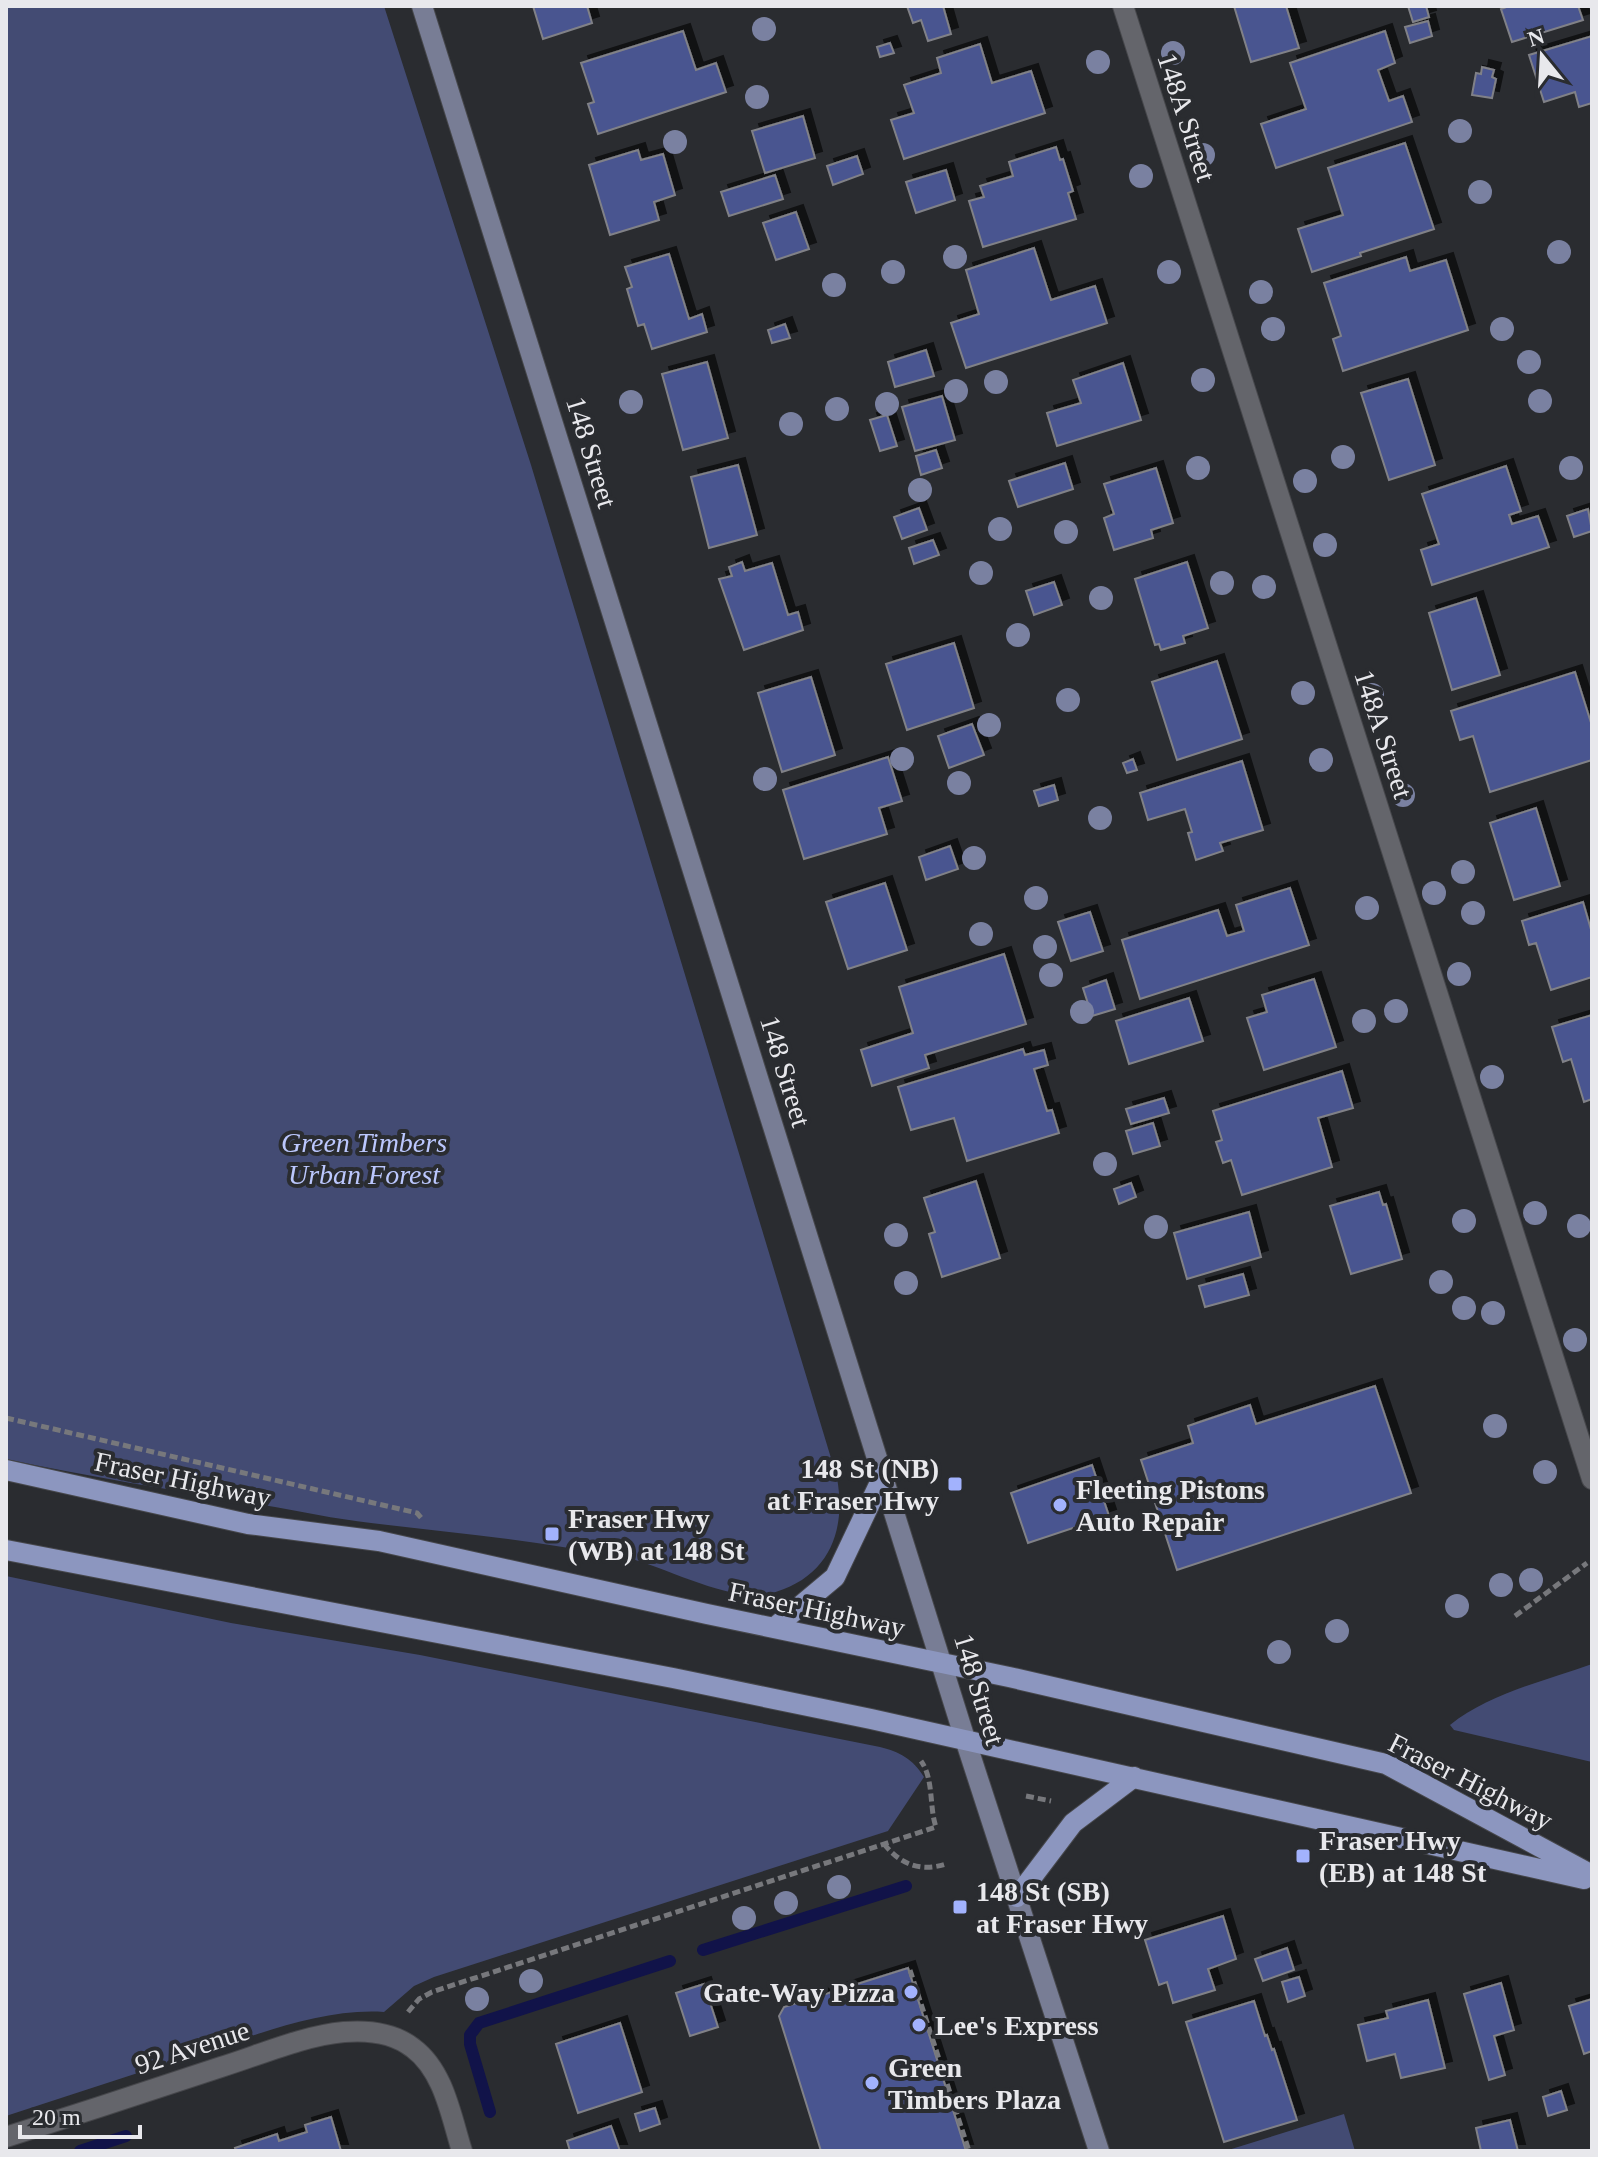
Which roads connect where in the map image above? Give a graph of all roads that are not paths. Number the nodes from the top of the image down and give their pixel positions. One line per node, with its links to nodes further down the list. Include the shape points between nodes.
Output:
1 (422, 6): 4 (main road, 148 Street)
2 (1123, 6): 5 (street, 148A Street)
3 (6, 1470): 7 (main road, Fraser Highway, via 248,1524 379,1541)
4 (884, 1474): 7 (main road, via 835,1577); 8 (main road, 148 Street)
5 (1592, 1479)
6 (6, 1550): 9 (main road, Fraser Highway)
7 (774, 1628): 8 (main road, Fraser Highway)
8 (944, 1665): 9 (main road, 148 Street); 11 (main road, Fraser Highway, via 1386,1764)
9 (965, 1739): 10 (main road, Fraser Highway); 12 (main road, 148 Street)
10 (1134, 1777): 11 (main road, Fraser Highway); 12 (main road, via 1073,1823)
11 (1592, 1878)
12 (1017, 1897): 15 (main road, 148 Street)
13 (6, 2137): 14 (street, 92 Avenue, via 323,2036 362,2031 415,2048 435,2073)
14 (462, 2151)
15 (1099, 2151)

